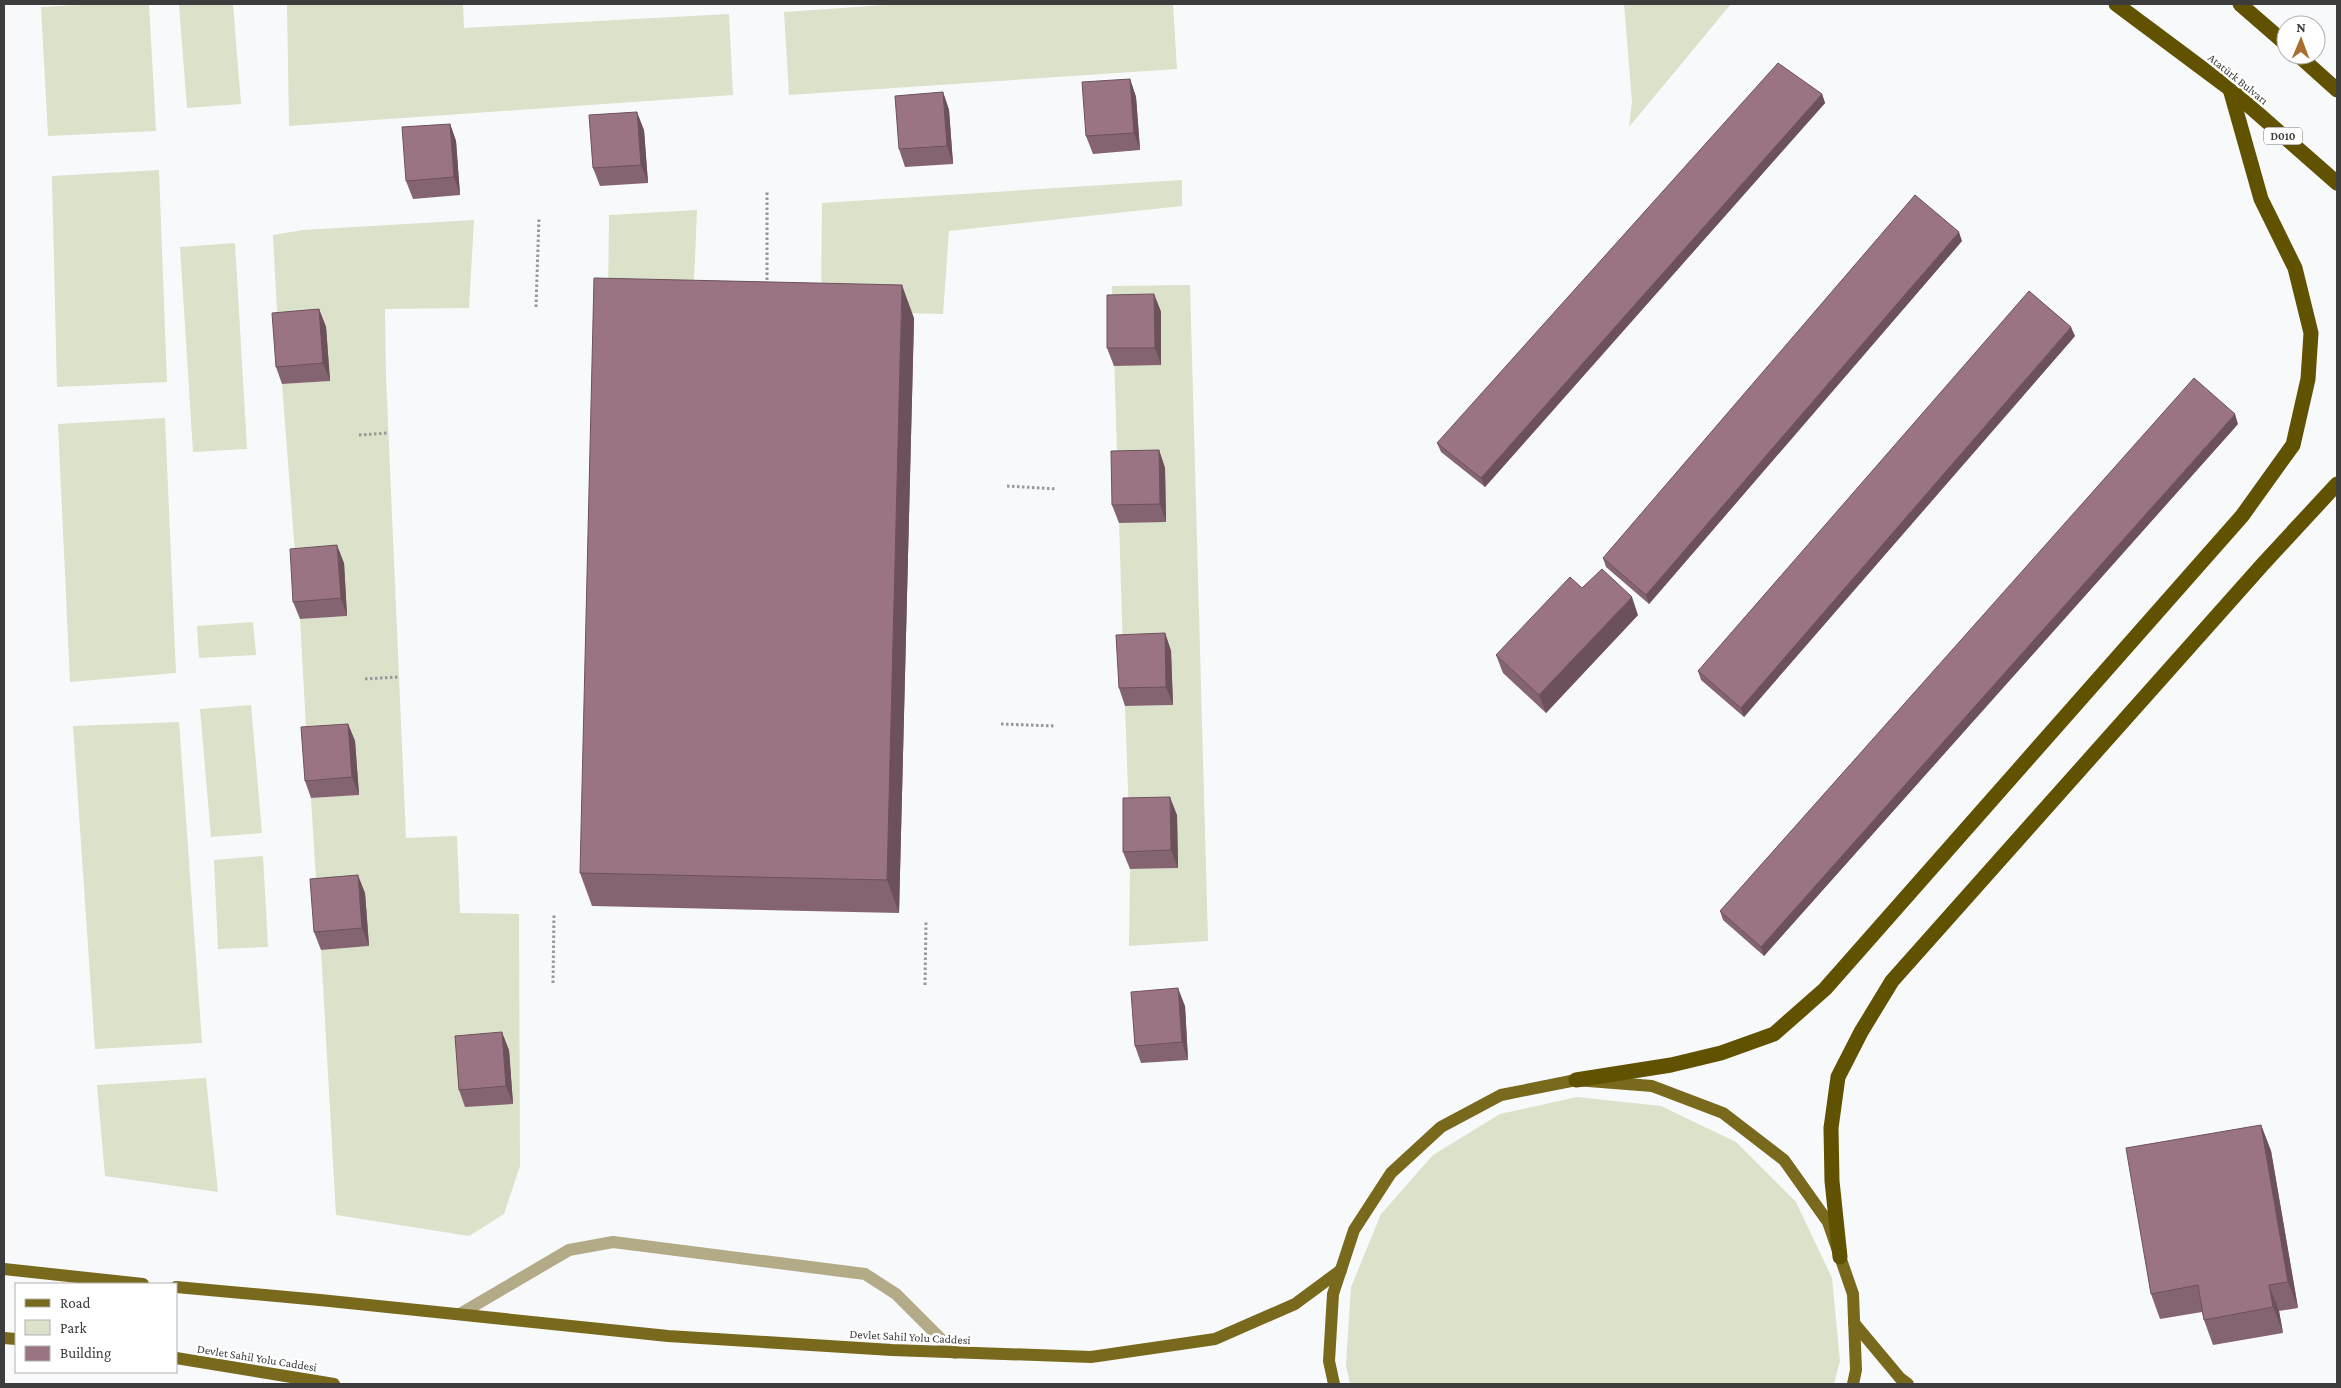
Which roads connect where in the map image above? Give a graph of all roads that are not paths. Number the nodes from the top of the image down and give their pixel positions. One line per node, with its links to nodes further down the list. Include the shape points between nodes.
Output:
1 (2116, 4): 5 (highway, Atatürk Bulvarı / D010)
2 (2240, 4): 3 (highway)
3 (2276, 35)
4 (2309, 65): 6 (highway)
5 (2230, 89): 7 (highway, Atatürk Bulvarı / D010); 9 (highway, via 2261,199 2295,268 2310,333 2308,379 2293,445 2242,516 1825,989 1774,1034 1721,1053 1671,1065)
6 (2337, 90)
7 (2337, 183)
8 (2337, 484): 10 (highway, via 1892,981 1838,1077 1830,1128)
9 (1576, 1080): 10 (main road, via 1652,1086 1724,1113 1784,1160 1828,1222); 12 (main road, via 1501,1096 1441,1127 1391,1173 1354,1230)
10 (1840, 1257): 16 (main road, via 1853,1294)
11 (4, 1269): 13 (main road)
12 (1341, 1270): 17 (main road, Devlet Sahil Yolu Caddesi, via 1295,1304 1215,1339 1091,1357); 20 (main road, via 1333,1294 1329,1362)
13 (134, 1283)
14 (178, 1287): 15 (main road, Devlet Sahil Yolu Caddesi)
15 (460, 1314): 17 (main road, Devlet Sahil Yolu Caddesi, via 668,1336); 17 (lane, via 569,1250 613,1242 865,1274 896,1294)
16 (1854, 1323): 21 (main road, via 1856,1370); 22 (main road)
17 (955, 1353)
18 (178, 1358): 19 (main road, Devlet Sahil Yolu Caddesi)
19 (334, 1384)
20 (1334, 1384)
21 (1852, 1384)
22 (1908, 1384)

